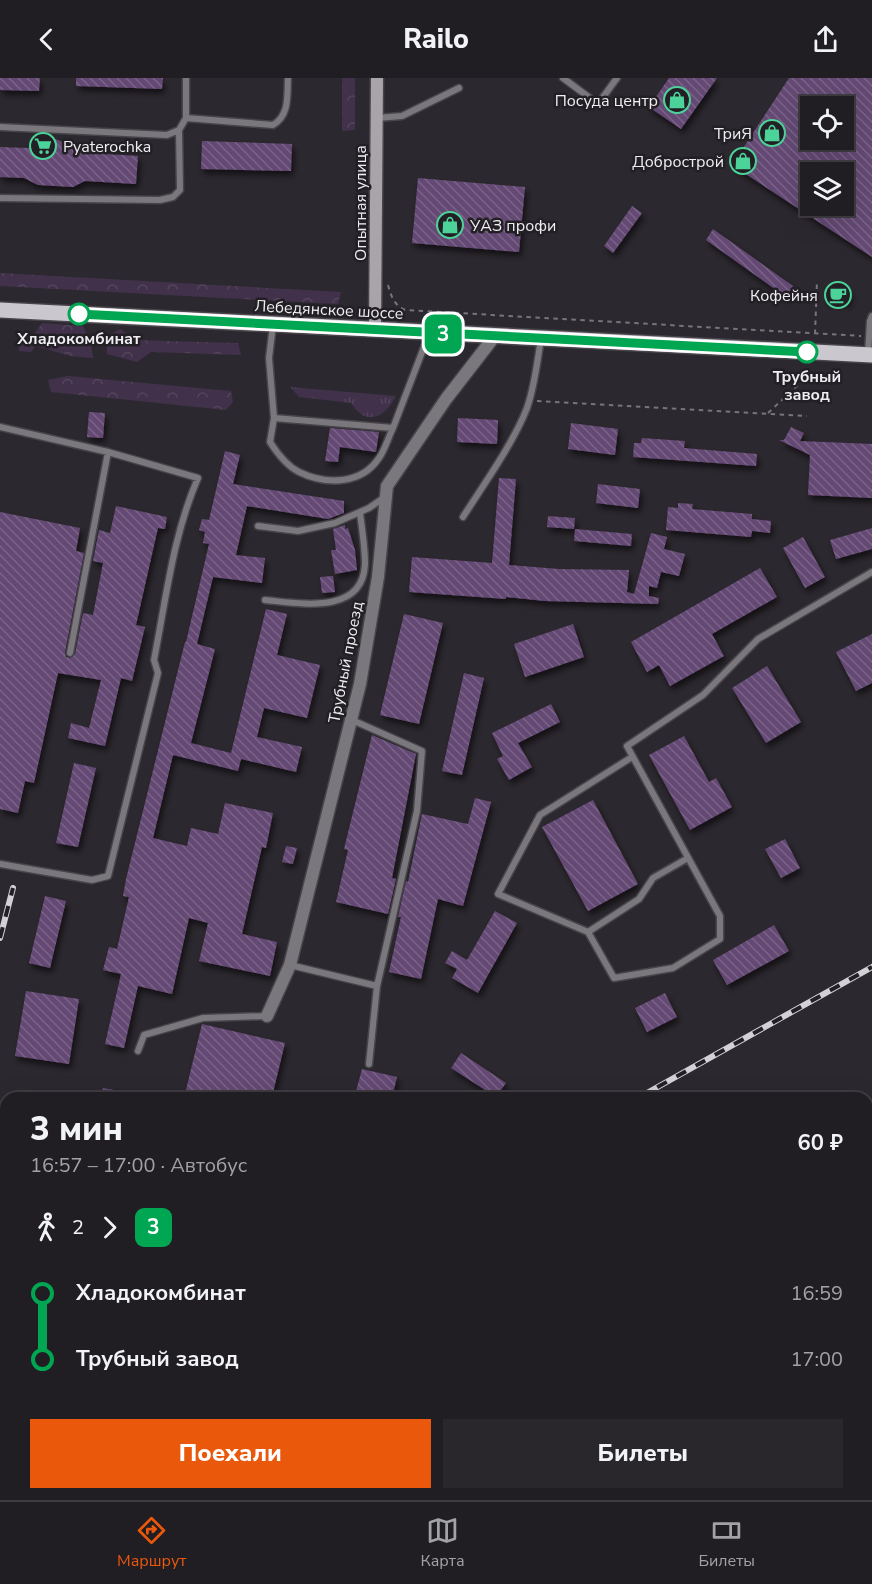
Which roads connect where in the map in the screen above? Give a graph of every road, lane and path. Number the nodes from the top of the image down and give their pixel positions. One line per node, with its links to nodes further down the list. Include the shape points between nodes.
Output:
1 (186, 78): 7 (lane)
2 (288, 78): 7 (lane, via 286,109 281,120 273,125)
3 (377, 78): 8 (street, Опытная улица)
4 (563, 78): 5 (lane, via 598,104)
5 (617, 78)
6 (459, 88): 8 (lane, via 402,116)
7 (186, 118): 10 (lane)
8 (376, 118): 17 (street, Опытная улица)
9 (0, 127): 10 (lane, via 167,135)
10 (179, 130): 11 (lane, via 180,190 173,197)
11 (0, 198)
12 (817, 281): 19 (path)
13 (387, 284): 19 (path, via 391,297 405,310)
14 (0, 310): 16 (main road, Лебедянское шоссе)
15 (872, 316): 20 (lane)
16 (273, 324): 17 (main road, Лебедянское шоссе); 28 (lane, via 269,358)
17 (375, 329): 18 (main road, Лебедянское шоссе)
18 (429, 333): 21 (main road, Лебедянское шоссе); 30 (lane)
19 (815, 334): 20 (path)
20 (869, 336): 23 (lane)
21 (494, 337): 22 (main road, Лебедянское шоссе); 32 (street, Трубный проезд, via 446,399 387,486)
22 (540, 339): 23 (main road, Лебедянское шоссе); 25 (lane)
23 (870, 355)
24 (812, 372): 26 (path)
25 (529, 400): 26 (path); 34 (lane, via 498,462)
26 (767, 414): 27 (path)
27 (807, 416)
28 (274, 418): 30 (lane); 30 (lane, via 270,442 279,455 299,472 330,481 349,480 365,472 379,459)
29 (0, 427): 31 (lane)
30 (393, 428)
31 (108, 452): 38 (lane); 42 (lane, via 198,478 180,529 154,660 158,673 108,876 92,880)
32 (386, 496): 33 (lane); 39 (street, Трубный проезд, via 378,577)
33 (360, 513): 35 (lane, via 298,531); 37 (lane, via 365,566 352,593 333,602 312,605)
34 (463, 517)
35 (258, 526)
36 (872, 572): 40 (lane, via 758,639 703,695 627,746)
37 (265, 600)
38 (70, 653)
39 (351, 719): 44 (street, Трубный проезд); 45 (lane, via 422,751 417,811)
40 (632, 756): 41 (lane); 43 (lane, via 540,815 498,894)
41 (688, 858): 43 (lane, via 653,878 639,898); 43 (lane, via 720,916 720,939 673,968 614,978)
42 (0, 864)
43 (588, 932)
44 (290, 965): 45 (lane); 46 (street, Трубный проезд)
45 (377, 986): 48 (lane)
46 (267, 1016): 47 (lane, via 203,1018 144,1035)
47 (138, 1051)
48 (369, 1064)

